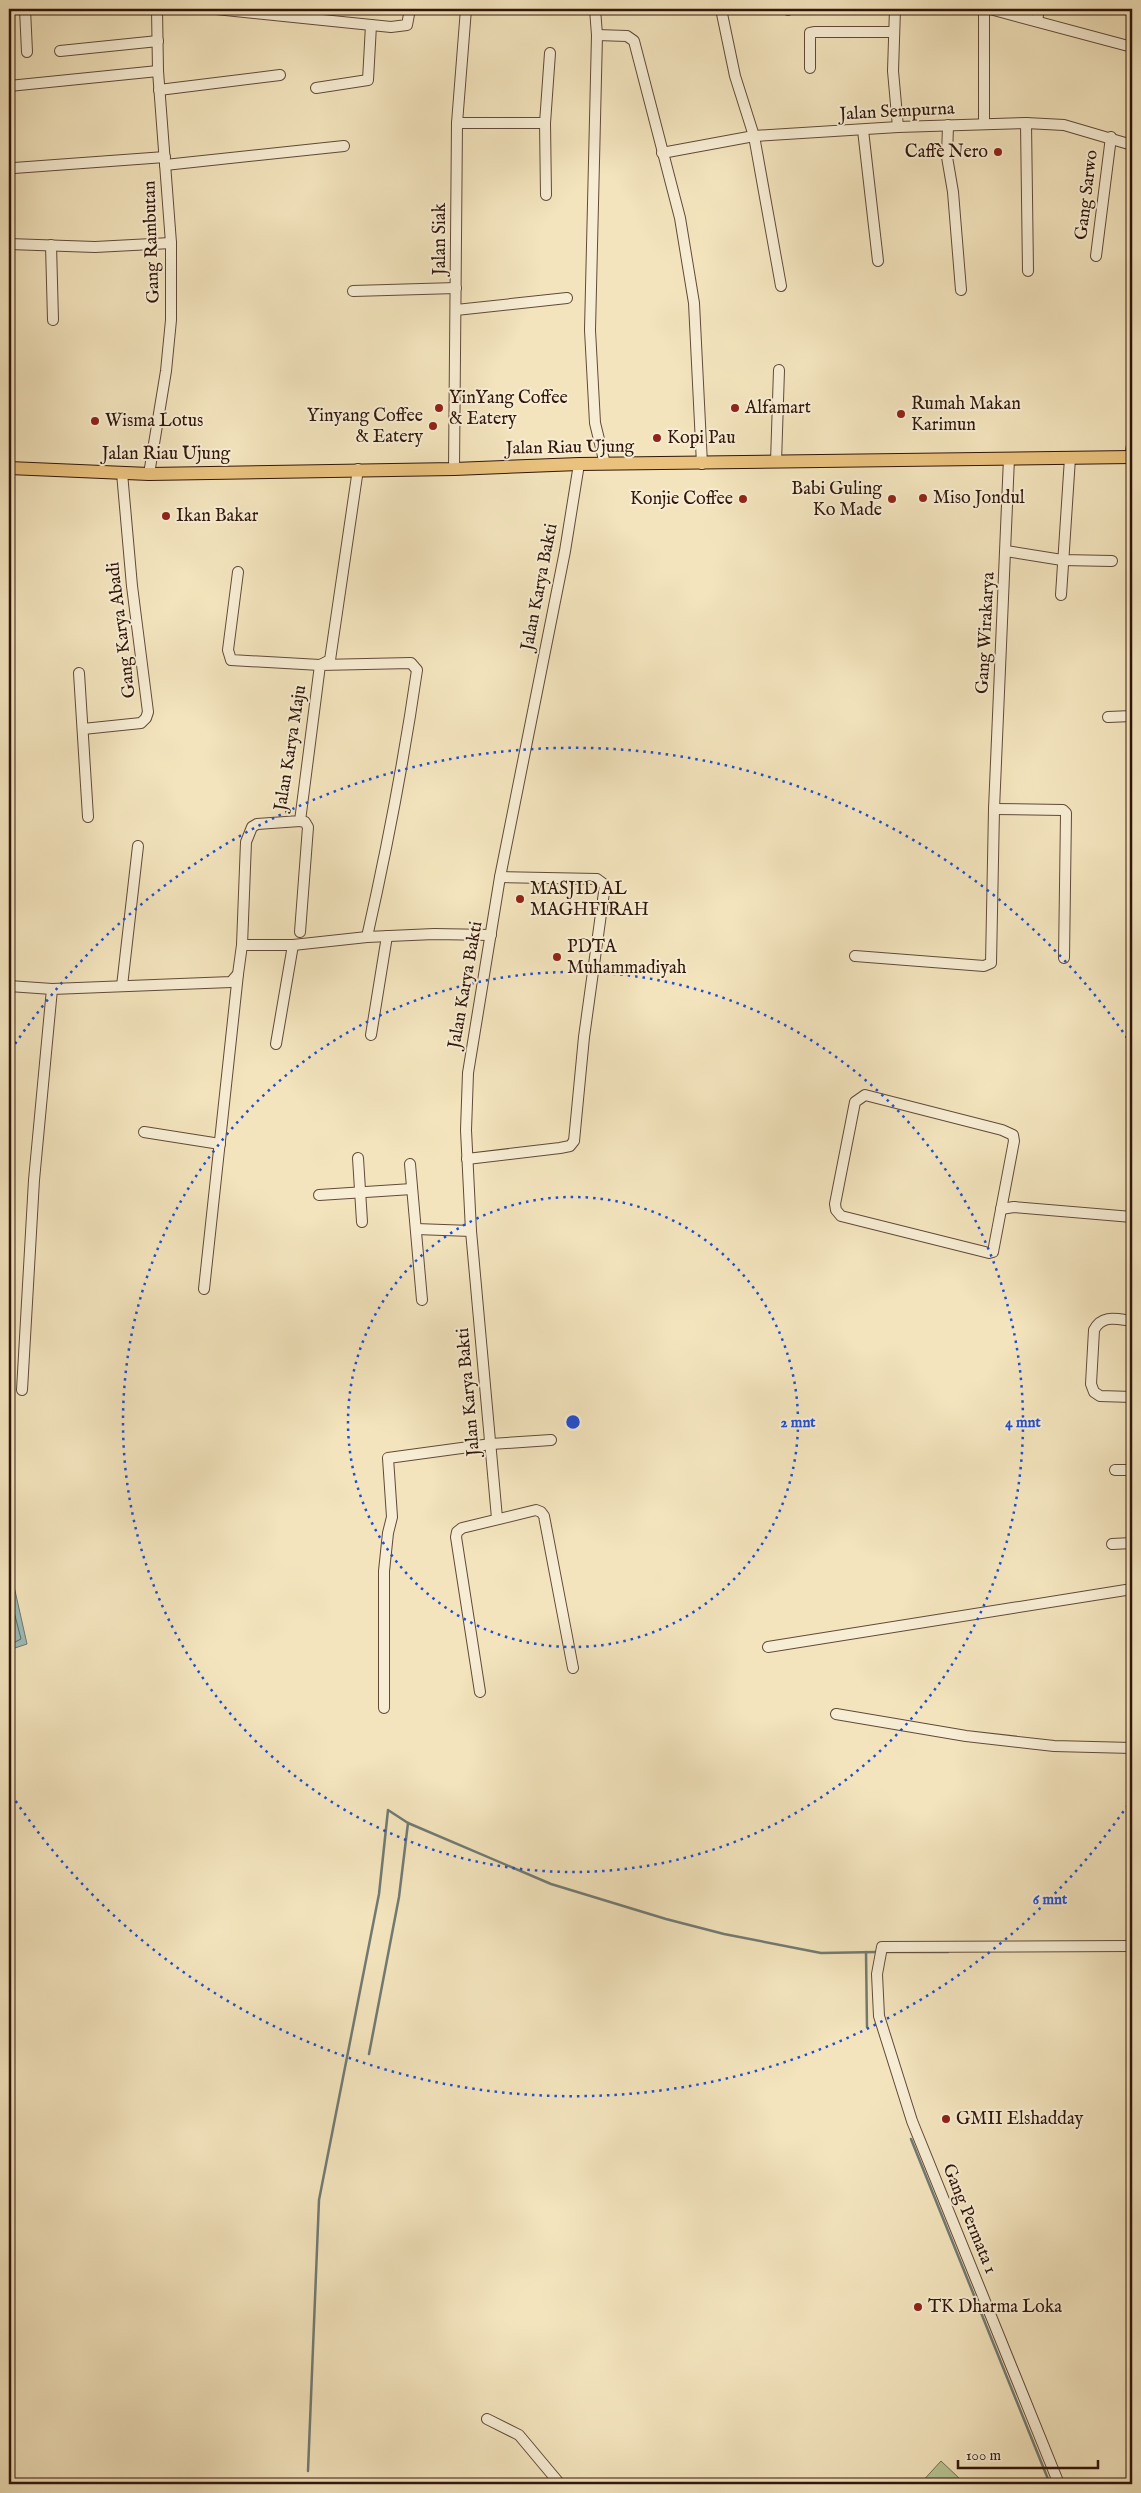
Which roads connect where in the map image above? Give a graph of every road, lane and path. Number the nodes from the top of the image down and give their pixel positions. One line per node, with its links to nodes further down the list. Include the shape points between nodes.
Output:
1 (25, 9): 19 (street)
2 (157, 9): 16 (street, Gang Rambutan)
3 (216, 9): 13 (street)
4 (410, 9): 13 (street, via 409,21 404,27)
5 (466, 9): 27 (street, Jalan Siak)
6 (595, 9): 15 (street)
7 (721, 9): 34 (street, via 735,76)
8 (895, 9): 14 (street)
9 (984, 9): 30 (street)
10 (990, 9): 12 (street)
11 (1039, 9): 12 (street)
12 (1037, 22): 17 (street)
13 (371, 25): 25 (street, via 368,80)
14 (893, 32): 21 (street, via 810,33); 32 (street)
15 (597, 35): 38 (street, via 627,36 634,40); 61 (street, via 590,330 595,423)
16 (158, 41): 18 (street); 22 (street, Gang Rambutan)
17 (1132, 47)
18 (60, 51)
19 (27, 52)
20 (550, 53): 28 (street)
21 (810, 68)
22 (158, 71): 24 (street); 26 (street, Gang Rambutan)
23 (280, 75): 26 (street)
24 (9, 86)
25 (316, 88)
26 (160, 90): 39 (street, Gang Rambutan)
27 (457, 123): 28 (street); 49 (street, Jalan Siak)
28 (545, 123): 41 (street)
29 (1026, 123): 30 (street, Jalan Sempurna); 35 (street, Jalan Sempurna, via 1064,125); 47 (street)
30 (984, 124): 31 (street, Jalan Sempurna)
31 (948, 125): 32 (street, Jalan Sempurna); 50 (street, via 947,157)
32 (898, 127): 33 (street, Jalan Sempurna)
33 (863, 130): 34 (street, Jalan Sempurna); 46 (street)
34 (754, 136): 38 (street, Jalan Sempurna); 48 (street)
35 (1111, 138): 36 (street, Jalan Sempurna); 45 (street, Gang Sarwo)
36 (1132, 145)
37 (344, 146): 39 (street)
38 (662, 153): 62 (street, via 680,218 694,303)
39 (165, 161): 40 (street); 43 (street, Gang Rambutan)
40 (14, 168)
41 (546, 195)
42 (9, 244): 44 (street)
43 (172, 244): 44 (street); 67 (street, Gang Rambutan, via 171,320 166,371)
44 (51, 245): 54 (street)
45 (1096, 256)
46 (878, 261)
47 (1028, 271)
48 (781, 286)
49 (456, 288): 51 (street); 53 (street, Jalan Siak)
50 (961, 290)
51 (353, 291)
52 (567, 298): 53 (street)
53 (456, 310): 64 (street, Jalan Siak)
54 (53, 320)
55 (779, 370): 59 (street)
56 (1132, 453): 58 (main road, Jalan Riau Ujung)
57 (1009, 458): 58 (main road, Jalan Riau Ujung); 59 (main road, Jalan Riau Ujung); 68 (street, Gang Wirakarya)
58 (1070, 458): 69 (street)
59 (776, 462): 62 (main road, Jalan Riau Ujung)
60 (579, 464): 61 (main road, Jalan Riau Ujung); 64 (main road, Jalan Riau Ujung); 82 (street, Jalan Karya Bakti)
61 (605, 464): 62 (main road, Jalan Riau Ujung)
62 (702, 464)
63 (9, 468): 66 (main road, Jalan Riau Ujung)
64 (454, 469): 65 (main road, Jalan Riau Ujung)
65 (358, 470): 67 (main road, Jalan Riau Ujung); 73 (street, Jalan Karya Maju, via 332,656)
66 (122, 473): 67 (main road, Jalan Riau Ujung); 77 (street, Gang Karya Abadi, via 148,712 140,723)
67 (149, 474)
68 (1006, 551): 69 (street); 78 (street, Gang Wirakarya)
69 (1062, 560): 70 (street); 72 (street)
70 (1112, 561)
71 (238, 572): 73 (street, via 229,658)
72 (1061, 594)
73 (320, 665): 80 (street, Jalan Karya Maju); 86 (street, Jalan Karya Maju, via 411,663 417,667 390,838)
74 (79, 674): 77 (street)
75 (1132, 716): 76 (street)
76 (1108, 717)
77 (83, 729): 79 (street)
78 (994, 809): 89 (street, Gang Wirakarya, via 991,963 984,966); 90 (street, via 1063,810 1066,813)
79 (88, 817)
80 (302, 821): 83 (street, via 308,827); 88 (street, Jalan Karya Maju, via 257,824 248,834)
81 (138, 846): 93 (street)
82 (500, 877): 84 (street, Jalan Karya Bakti); 100 (street, via 597,880 604,885 574,1141 570,1146 560,1148)
83 (300, 932)
84 (491, 935): 85 (street); 100 (street, Jalan Karya Bakti, via 468,1072)
85 (387, 936): 86 (street); 95 (street)
86 (367, 937): 87 (street)
87 (293, 945): 88 (street); 96 (street)
88 (242, 946): 91 (street, Jalan Karya Maju)
89 (855, 956)
90 (1064, 958)
91 (235, 978): 93 (street); 98 (street, Jalan Karya Maju)
92 (9, 986): 94 (street)
93 (122, 986): 94 (street)
94 (52, 988): 113 (street, via 33,1188)
95 (371, 1035)
96 (276, 1044)
97 (144, 1132): 98 (street)
98 (220, 1144): 110 (street, Jalan Karya Maju)
99 (358, 1158): 103 (street)
100 (467, 1159): 109 (street, Jalan Karya Bakti)
101 (410, 1164): 102 (street)
102 (412, 1189): 103 (street); 108 (street)
103 (360, 1192): 104 (street); 107 (street)
104 (319, 1195)
105 (1001, 1209): 105 (street, via 996,1246 989,1253 840,1216 835,1204 855,1102 865,1095 1013,1135); 106 (street, via 1014,1207)
106 (1132, 1217)
107 (362, 1222)
108 (416, 1229): 109 (street); 111 (street)
109 (470, 1230): 116 (street, Jalan Karya Bakti)
110 (204, 1289)
111 (422, 1300)
112 (1132, 1321): 114 (street, via 1106,1318 1098,1323 1094,1330 1091,1384 1100,1396)
113 (22, 1390)
114 (1132, 1397)
115 (551, 1440): 116 (street)
116 (490, 1444): 119 (street, Jalan Karya Bakti); 126 (street, via 387,1459 392,1517 384,1571)
117 (1115, 1470): 118 (street)
118 (1132, 1470)
119 (497, 1518): 124 (street, via 536,1510 544,1516); 125 (street, via 462,1528 456,1537)
120 (1132, 1543): 121 (street)
121 (1112, 1544)
122 (1132, 1589): 123 (street)
123 (768, 1647)
124 (573, 1668)
125 (480, 1692)
126 (384, 1708)
127 (836, 1714): 128 (street, via 966,1736 1054,1746)
128 (1132, 1748)
129 (1132, 1946): 132 (street, Gang Permata 1, via 881,1952 877,1974 878,2016 912,2121)
130 (487, 2419): 131 (street, via 520,2435)
131 (560, 2484)
132 (1060, 2484)

